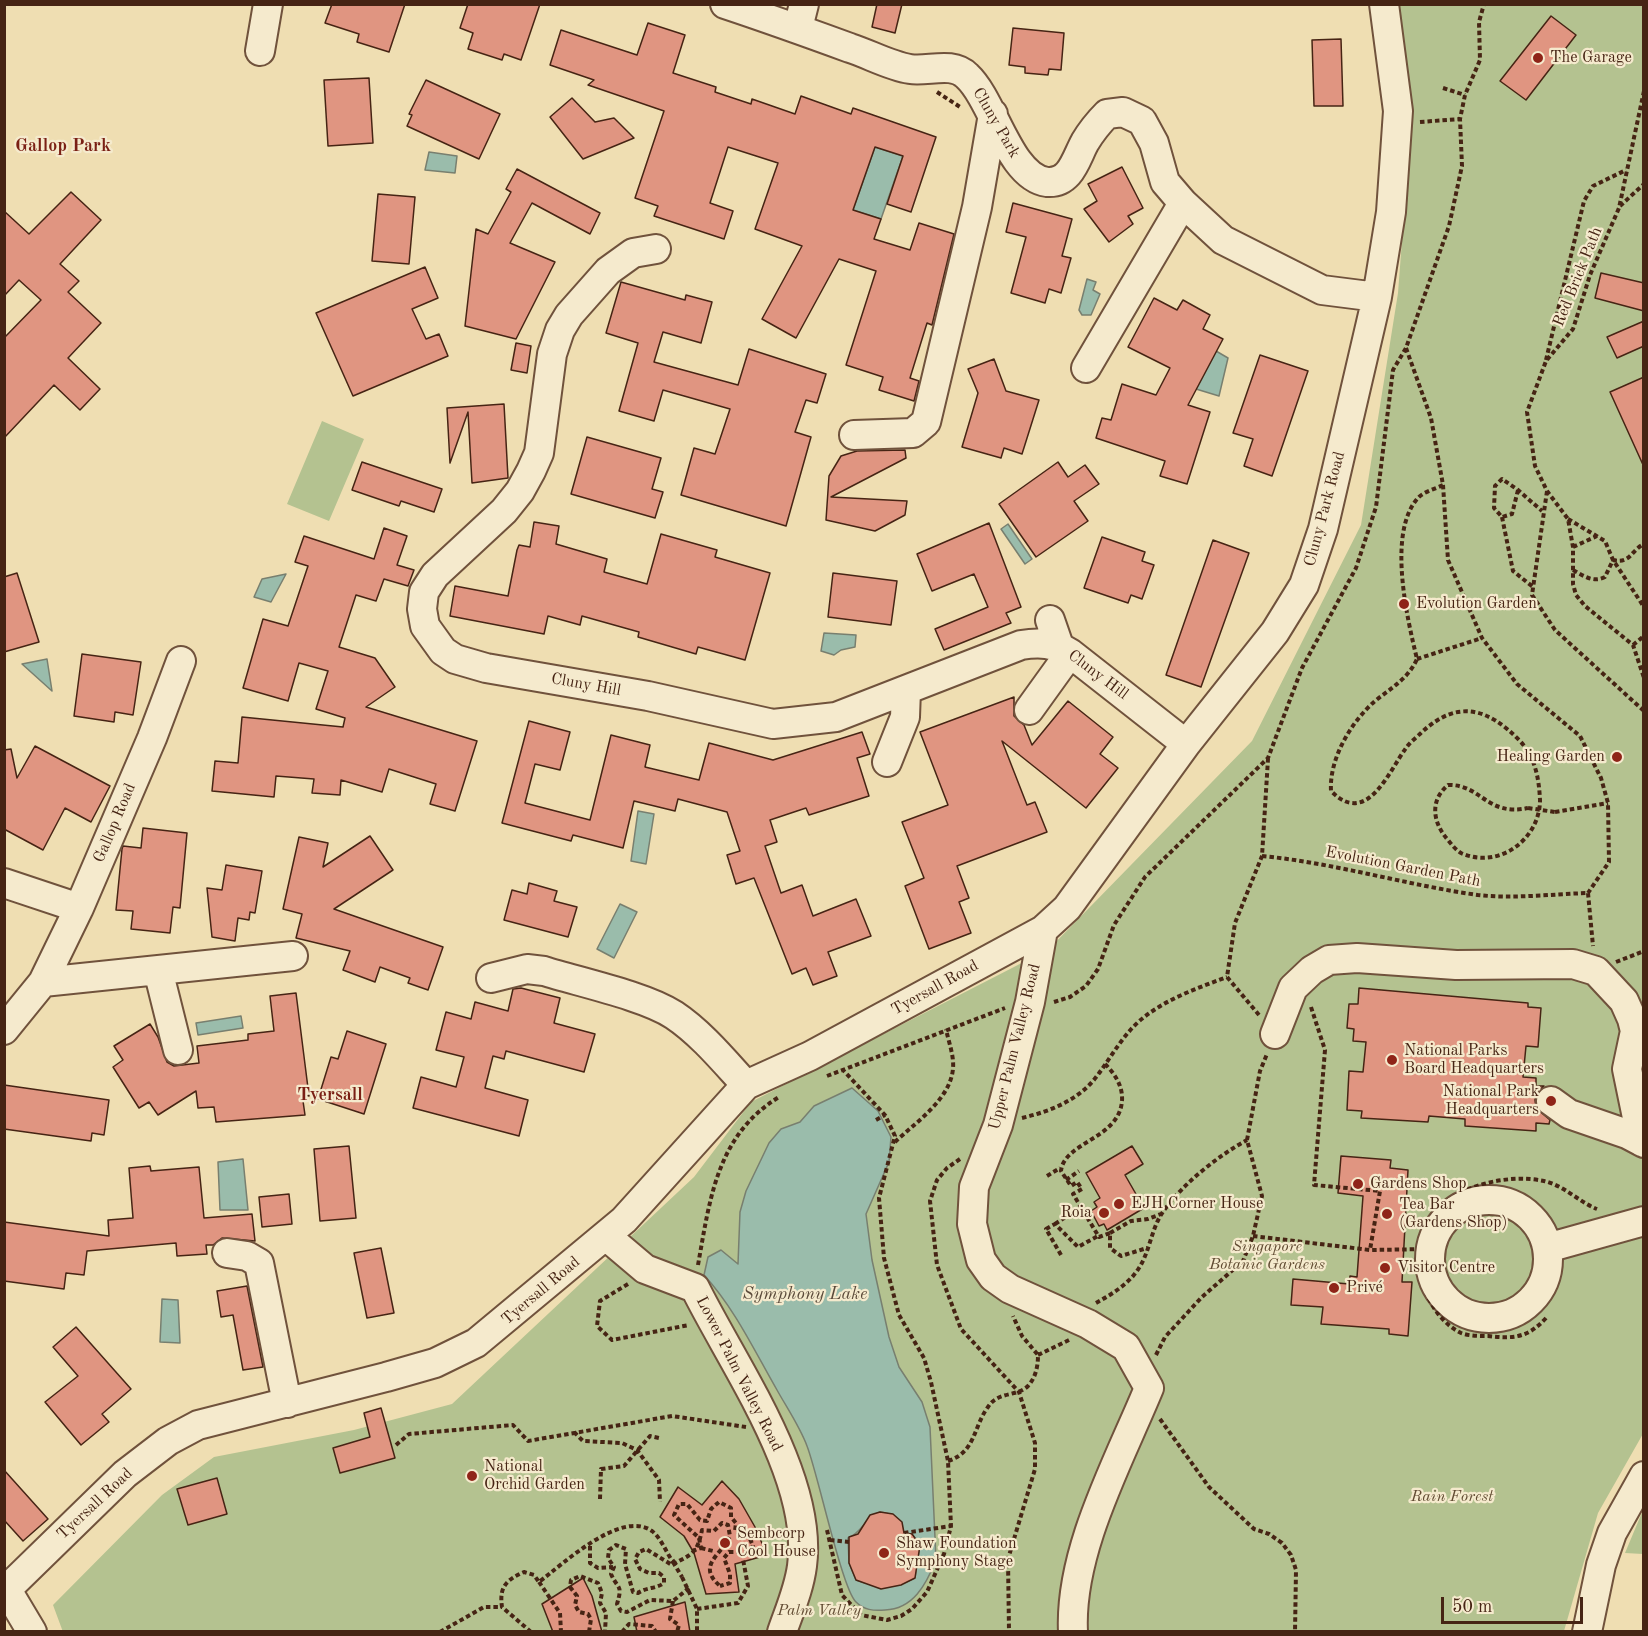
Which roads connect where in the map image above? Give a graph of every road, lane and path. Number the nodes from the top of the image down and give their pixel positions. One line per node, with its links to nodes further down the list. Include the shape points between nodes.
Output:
1 (268, 4): 5 (street)
2 (725, 4): 4 (street, Cluny Park)
3 (1384, 4): 17 (street, Cluny Park Road, via 1398,111 1391,212)
4 (801, 16): 9 (street, Cluny Park, via 910,69 953,69 966,74)
5 (260, 51)
6 (1443, 88): 8 (path)
7 (1644, 91): 12 (path, Red Brick Path)
8 (1465, 95)
9 (993, 114): 14 (street, Cluny Park, via 1015,158 1027,172 1048,182 1060,180 1072,169 1085,142 1107,114 1131,115 1142,121 1154,143 1165,182); 21 (street, via 977,207 926,422 913,433)
10 (1460, 119): 11 (path)
11 (1411, 122)
12 (1626, 170): 15 (path, Red Brick Path); 19 (path, via 1593,186 1584,201)
13 (1644, 184): 15 (path)
14 (1183, 203): 17 (street, Cluny Park, via 1223,240 1322,290); 20 (street)
15 (1619, 208): 19 (path, Red Brick Path, via 1590,275 1573,329)
16 (656, 249): 42 (street, Cluny Hill, via 633,253 608,271 569,315 552,354 539,453 531,471 504,511 429,583 422,609 425,626 443,651 455,659 486,668 648,696 773,724 836,717)
17 (1377, 297): 45 (street, Cluny Park Road, via 1323,529 1304,585 1275,632)
18 (1406, 348): 22 (path, via 1431,418)
19 (1546, 361): 24 (path, Red Brick Path, via 1527,412 1535,466)
20 (1086, 368)
21 (854, 435)
22 (1443, 485): 36 (path, via 1448,560); 39 (path, via 1419,496 1402,536 1405,612)
23 (1518, 490): 25 (path); 26 (path, via 1512,514); 26 (path, via 1502,479 1495,486 1494,508)
24 (1547, 491): 25 (path); 27 (path, Red Brick Path)
25 (1542, 512): 33 (path)
26 (1502, 517): 33 (path, via 1513,571)
27 (1568, 519): 28 (path); 30 (path, Red Brick Path)
28 (1597, 536): 30 (path); 31 (path, via 1610,547)
29 (1644, 544): 31 (path, via 1629,559)
30 (1573, 547): 32 (path, Red Brick Path)
31 (1613, 560): 32 (path, via 1605,577 1599,580); 34 (path)
32 (1573, 570): 38 (path, Red Brick Path, via 1576,595)
33 (1533, 587): 44 (path, via 1532,595 1555,630)
34 (1644, 608)
35 (1644, 636): 38 (path)
36 (1482, 638): 39 (path); 48 (path, via 1517,684 1580,736 1601,778)
37 (1060, 640): 42 (street, Cluny Hill, via 1021,645); 43 (street); 45 (street, Cluny Hill)
38 (1633, 645): 41 (path)
39 (1417, 659): 48 (path, bridge, via 1405,679 1372,703 1347,735 1330,778 1331,791 1338,797 1355,802 1374,795 1385,784 1406,747 1434,722 1464,711 1481,712 1496,719 1526,748 1537,772 1539,813 1527,840 1504,854 1473,856 1458,852 1434,816 1437,798 1448,785 1467,788 1501,809 1513,811 1528,808 1556,812)
40 (181, 661): 52 (street, Gallop Road)
41 (1644, 678)
42 (906, 690): 47 (street, via 905,717)
43 (1029, 710)
44 (1644, 711)
45 (1186, 744): 53 (street, Cluny Park Road, via 1067,908)
46 (1268, 758): 49 (path)
47 (887, 762)
48 (1608, 803): 51 (path, via 1609,862)
49 (1262, 856): 51 (path, Evolution Garden Path, via 1308,861 1481,895); 58 (path, via 1234,923)
50 (4, 883): 52 (street)
51 (1588, 893): 57 (path)
52 (79, 908): 60 (street, Gallop Road)
53 (1043, 930): 61 (street, Upper Palm Valley Road); 69 (street, Tyersall Road, via 810,1056)
54 (293, 956): 55 (street)
55 (158, 970): 60 (street); 65 (street)
56 (1312, 970): 57 (street, via 1329,960 1357,958 1456,965 1573,964); 64 (street, via 1293,988); 95 (path, via 1311,1007 1325,1050 1314,1185 1380,1191)
57 (1596, 971): 76 (street, via 1624,1001 1632,1019 1635,1031 1627,1069)
58 (1227, 977): 64 (path); 66 (path, via 1182,993 1143,1018)
59 (491, 978): 69 (street, via 527,969 544,971 651,1004 688,1024)
60 (43, 982): 63 (street, Gallop Road)
61 (1030, 1002): 62 (path, via 993,1010); 74 (street, Upper Palm Valley Road)
62 (946, 1028): 67 (path); 77 (path, via 953,1061 946,1091)
63 (4, 1030)
64 (1275, 1034): 75 (path, via 1260,1071)
65 (178, 1050)
66 (1105, 1064): 74 (path, via 1074,1098 1048,1112); 79 (path, via 1120,1085 1120,1110 1115,1122 1066,1159)
67 (843, 1070): 68 (path); 72 (path)
68 (824, 1077)
69 (746, 1085): 89 (street, Tyersall Road)
70 (786, 1093): 99 (path, via 760,1109 733,1141 716,1179)
71 (1551, 1101): 76 (street, via 1569,1114)
72 (885, 1115): 73 (path); 77 (path)
73 (876, 1120)
74 (998, 1125): 78 (street, Upper Palm Valley Road)
75 (1247, 1140): 85 (path, via 1219,1156); 91 (path, via 1262,1196)
76 (1643, 1142)
77 (895, 1143): 113 (path, via 879,1198 884,1258 898,1315 926,1366)
78 (987, 1152): 100 (street, Upper Palm Valley Road, via 974,1187 972,1224 981,1260 993,1277); 106 (path, via 947,1168 937,1180 930,1218 937,1265 961,1329)
79 (1061, 1168): 81 (path); 82 (path)
80 (1079, 1171): 82 (path)
81 (1047, 1176)
82 (1066, 1180): 83 (path, via 1071,1186 1077,1182 1082,1189 1073,1194)
83 (1081, 1207): 87 (path); 90 (path)
84 (1604, 1212): 93 (path, via 1545,1181 1493,1181 1448,1199 1429,1221)
85 (1162, 1214): 88 (path, via 1131,1221); 92 (path)
86 (1644, 1221): 94 (street)
87 (1055, 1224): 90 (path, via 1078,1247); 97 (path, via 1046,1229)
88 (1110, 1233): 90 (path); 92 (path, via 1110,1248 1121,1256)
89 (606, 1236): 98 (street, Lower Palm Valley Road); 107 (street, Tyersall Road, via 476,1343 435,1362)
90 (1098, 1236)
91 (1253, 1236): 95 (path); 105 (path, via 1243,1261 1165,1337 1148,1369)
92 (1147, 1248): 102 (path, via 1140,1267 1127,1283)
93 (1425, 1248): 94 (street, via 1446,1218 1459,1208 1491,1200 1526,1213 1540,1229); 94 (street, via 1435,1285 1446,1301 1463,1313 1487,1319 1512,1314 1534,1298 1547,1275); 95 (path); 101 (path, via 1421,1274 1428,1296 1442,1319 1462,1334 1525,1336)
94 (1547, 1248)
95 (1370, 1250)
96 (227, 1253): 107 (street, via 247,1256 259,1263)
97 (1061, 1255)
98 (653, 1273): 99 (street, Lower Palm Valley Road); 103 (path, via 600,1301 597,1326 612,1341)
99 (694, 1288): 103 (street, Lower Palm Valley Road)
100 (1010, 1289): 102 (street, Upper Palm Valley Road); 104 (path, via 1012,1313 1022,1336)
101 (1546, 1318)
102 (1080, 1320): 104 (path, via 1065,1343); 105 (street, Upper Palm Valley Road, via 1126,1347)
103 (711, 1321): 108 (street, Lower Palm Valley Road)
104 (1038, 1355): 106 (path, via 1034,1377)
105 (1149, 1388): 144 (street, via 1090,1531 1071,1606); 145 (path, via 1161,1421 1209,1487 1254,1529 1282,1543 1291,1555 1296,1570)
106 (1019, 1392): 113 (path, via 993,1400 971,1445); 143 (path, via 1035,1443 1035,1469 1008,1559)
107 (287, 1403): 128 (street, Tyersall Road, via 198,1425 168,1441 125,1474)
108 (765, 1417): 109 (path, via 744,1429 672,1416); 142 (street, Lower Palm Valley Road, via 800,1510 803,1564 796,1597)
109 (574, 1431): 111 (path, via 528,1441 513,1425 409,1434); 112 (path, via 583,1441 622,1443)
110 (659, 1437): 112 (path, via 650,1436)
111 (396, 1445)
112 (637, 1450): 115 (path, via 624,1466 601,1469); 116 (path, via 659,1480)
113 (948, 1461): 117 (path)
114 (1644, 1476): 146 (street, via 1612,1533)
115 (600, 1499)
116 (660, 1502)
117 (951, 1526): 118 (path); 119 (path, via 927,1592 912,1609 887,1620 861,1615 842,1595 830,1540)
118 (904, 1533)
119 (849, 1542)
120 (590, 1545): 124 (path, via 616,1528 649,1529); 125 (path, via 590,1563 598,1568); 126 (path)
121 (701, 1548): 122 (path); 123 (path, bridge, via 699,1538 674,1515 678,1504 687,1504 700,1520 706,1521 719,1502 727,1504 736,1523 735,1531 750,1539 753,1546); 124 (path, bridge)
122 (713, 1551)
123 (742, 1554): 125 (path, bridge, via 729,1552 724,1558 730,1583 720,1586 712,1579 711,1561 730,1536 728,1525 722,1523 714,1531 702,1530 702,1542 694,1553 672,1565 646,1549 639,1552 635,1559 640,1569 664,1577 664,1583 658,1587 633,1592 625,1564 626,1549 622,1546 609,1550); 131 (path, via 747,1586 738,1603)
124 (673, 1562): 127 (path, bridge)
125 (614, 1567): 129 (path, via 611,1574 620,1584 617,1604 621,1611 627,1612 650,1600)
126 (539, 1582): 130 (path, via 534,1575 524,1572 507,1579 500,1594); 135 (path, via 560,1613)
127 (689, 1588): 129 (path); 131 (path)
128 (5, 1589): 132 (street)
129 (673, 1601): 140 (path, via 670,1619 679,1625)
130 (502, 1607): 133 (path, via 484,1607); 134 (path)
131 (697, 1609): 141 (path)
132 (32, 1632)
133 (440, 1632)
134 (531, 1632)
135 (561, 1632)
136 (589, 1632): 137 (path, via 591,1619 574,1605 577,1596 570,1587 572,1580 580,1576 598,1583 600,1603 606,1613)
137 (605, 1632)
138 (622, 1632): 139 (path, via 629,1624 652,1626)
139 (656, 1632)
140 (677, 1632)
141 (697, 1632)
142 (782, 1632)
143 (1009, 1632)
144 (1072, 1632)
145 (1295, 1632)
146 (1587, 1632)

